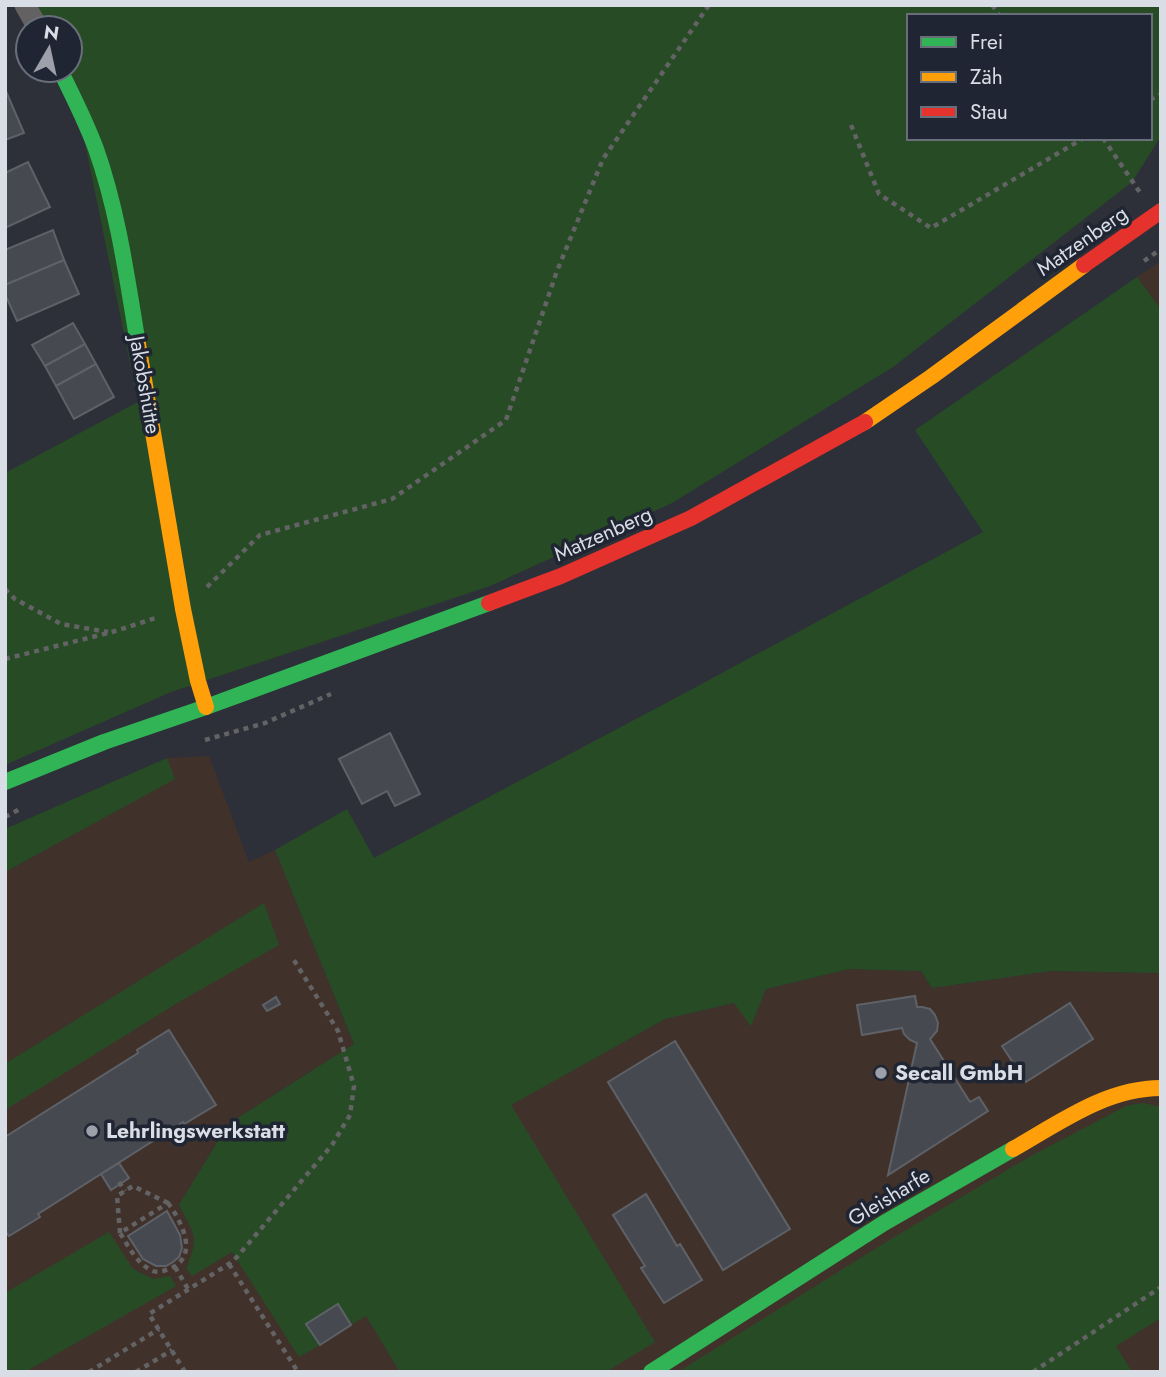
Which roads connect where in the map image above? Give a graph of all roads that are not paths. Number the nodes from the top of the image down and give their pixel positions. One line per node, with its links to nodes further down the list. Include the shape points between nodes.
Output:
1 (67, 84): 3 (street, Jakobshütte, via 96,149 120,239 183,609)
2 (1158, 213): 3 (street, Matzenberg, via 858,427 691,518 561,576)
3 (206, 708): 4 (street, Matzenberg, via 146,726)
4 (5, 782)
5 (1161, 1088): 6 (street, Gleisharfe, via 1144,1088 1093,1104 884,1223)
6 (651, 1372)

